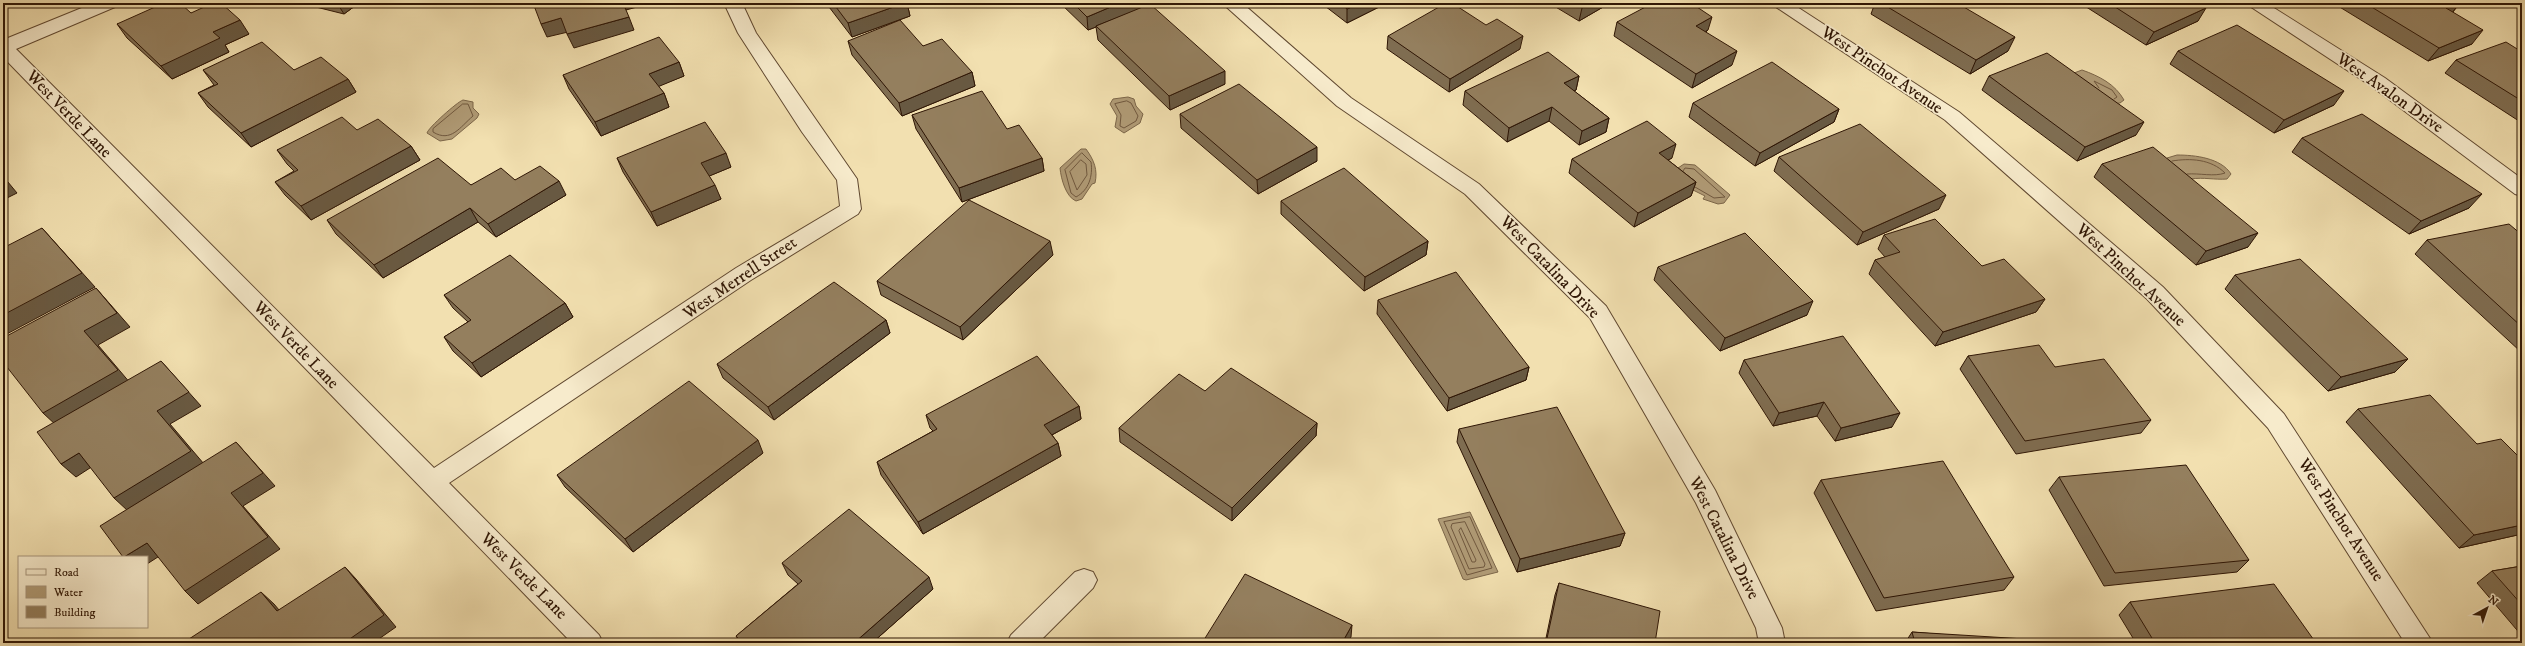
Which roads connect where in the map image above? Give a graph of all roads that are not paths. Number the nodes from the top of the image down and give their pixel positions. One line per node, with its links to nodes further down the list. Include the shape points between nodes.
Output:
1 (109, 3): 6 (street)
2 (733, 3): 8 (street, West Merrell Street, via 747,33 847,179 851,209 789,244 497,442)
3 (1231, 3): 12 (street, West Catalina Drive, via 1344,102 1472,189 1598,312 1706,497 1769,628)
4 (1779, 3): 13 (street, West Pinchot Avenue, via 1952,116 2155,293 2276,421)
5 (2254, 3): 7 (street, West Avalon Drive, via 2378,82)
6 (3, 47): 8 (street, West Verde Lane)
7 (2522, 189)
8 (432, 482): 10 (street, West Verde Lane)
9 (1084, 580): 11 (street)
10 (590, 643)
11 (1020, 643)
12 (1772, 643)
13 (2420, 643)

